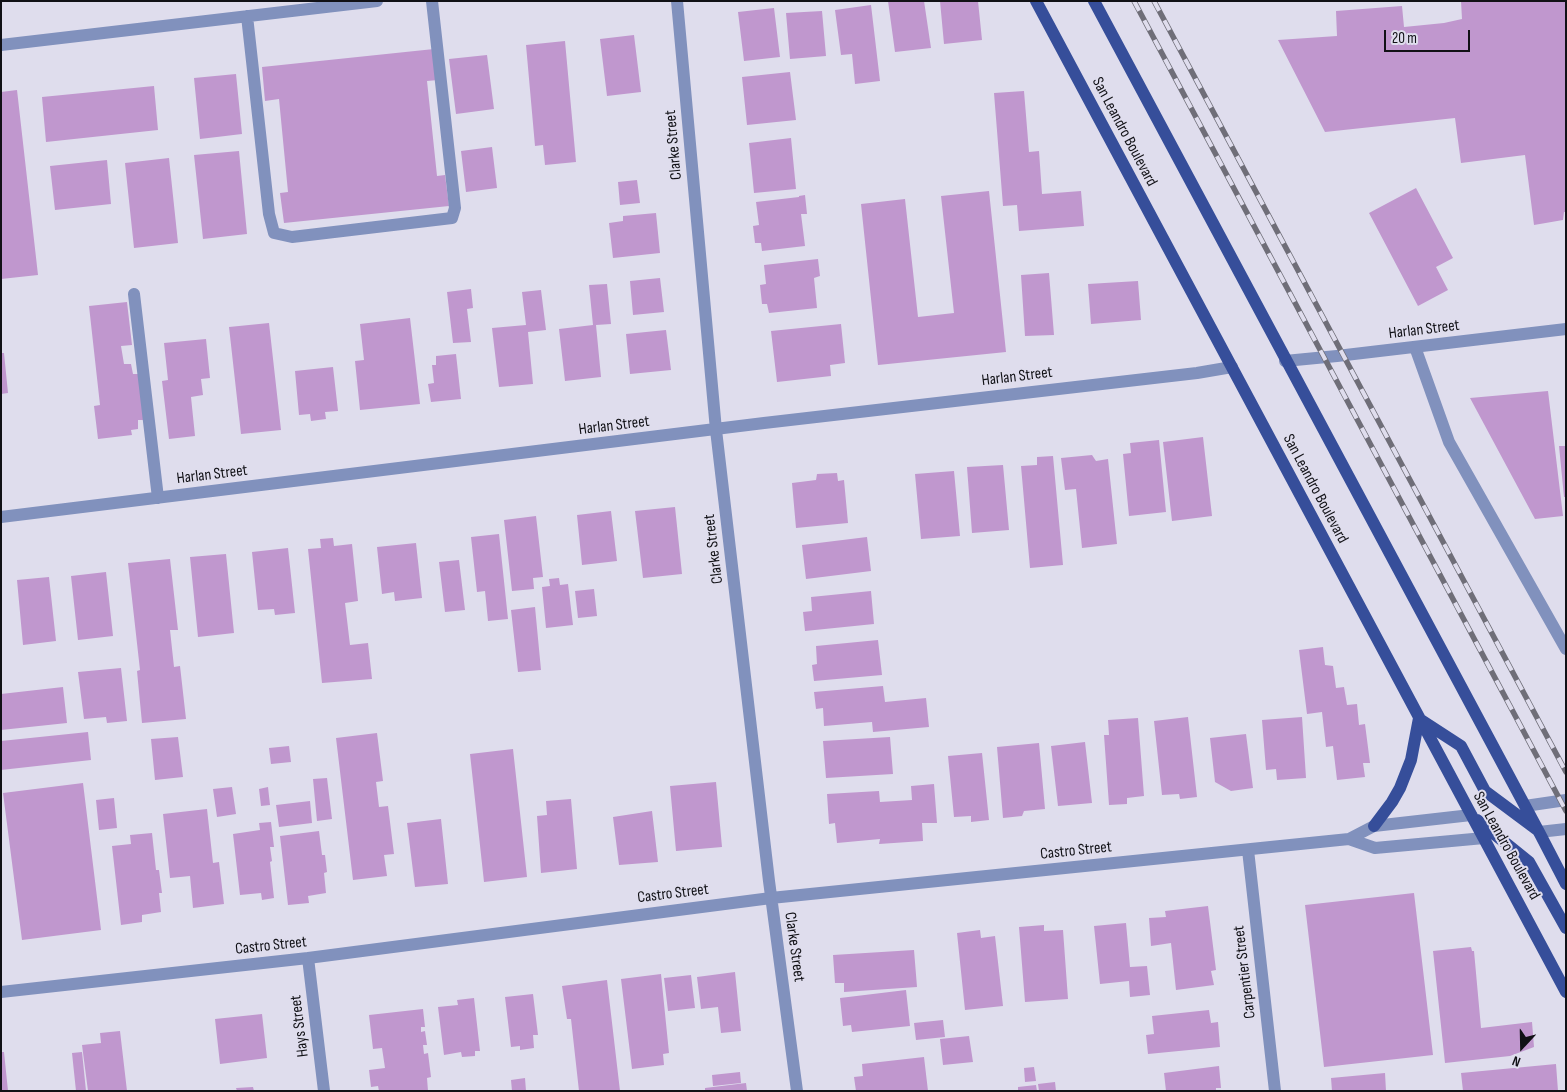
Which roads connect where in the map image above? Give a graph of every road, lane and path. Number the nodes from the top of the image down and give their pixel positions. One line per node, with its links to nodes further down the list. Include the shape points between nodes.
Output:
1 (377, 1): 6 (street)
2 (432, 1): 7 (street, via 455,208 452,218 292,237 274,233 269,214)
3 (677, 1): 14 (street, Clarke Street)
4 (1036, 1): 13 (main road, San Leandro Boulevard)
5 (1094, 1): 12 (main road, San Leandro Boulevard)
6 (310, 5): 7 (street)
7 (247, 16): 8 (street)
8 (1, 45)
9 (134, 294): 15 (street)
10 (1566, 329): 11 (street, Harlan Street)
11 (1415, 347): 12 (street, Harlan Street); 17 (street, via 1449,442)
12 (1285, 361): 20 (main road, San Leandro Boulevard)
13 (1232, 367): 14 (street, Harlan Street); 18 (main road, San Leandro Boulevard)
14 (716, 430): 15 (street, Harlan Street); 29 (street, Clarke Street)
15 (158, 498): 16 (street, Harlan Street)
16 (1, 517)
17 (1566, 649)
18 (1419, 718): 21 (main road, San Leandro Boulevard); 22 (main road, via 1411,760 1400,788); 24 (main road, via 1461,746 1485,791)
19 (1566, 800): 20 (street)
20 (1525, 806): 24 (main road, San Leandro Boulevard)
21 (1471, 815): 22 (street, Castro Street); 25 (main road, San Leandro Boulevard); 30 (main road, via 1529,862)
22 (1374, 826): 26 (street, Castro Street)
23 (1566, 829): 24 (street)
24 (1539, 832): 28 (main road, San Leandro Boulevard)
25 (1484, 838): 26 (street, Castro Street, via 1374,848); 33 (main road, San Leandro Boulevard)
26 (1349, 839): 27 (street, Castro Street)
27 (1248, 850): 29 (street, Castro Street); 36 (street, Carpentier Street)
28 (1566, 884)
29 (771, 898): 31 (street, Castro Street); 35 (street, Clarke Street)
30 (1566, 928)
31 (308, 958): 32 (street, Castro Street); 34 (street, Hays Street)
32 (1, 992)
33 (1566, 992)
34 (324, 1091)
35 (797, 1091)
36 (1276, 1091)

